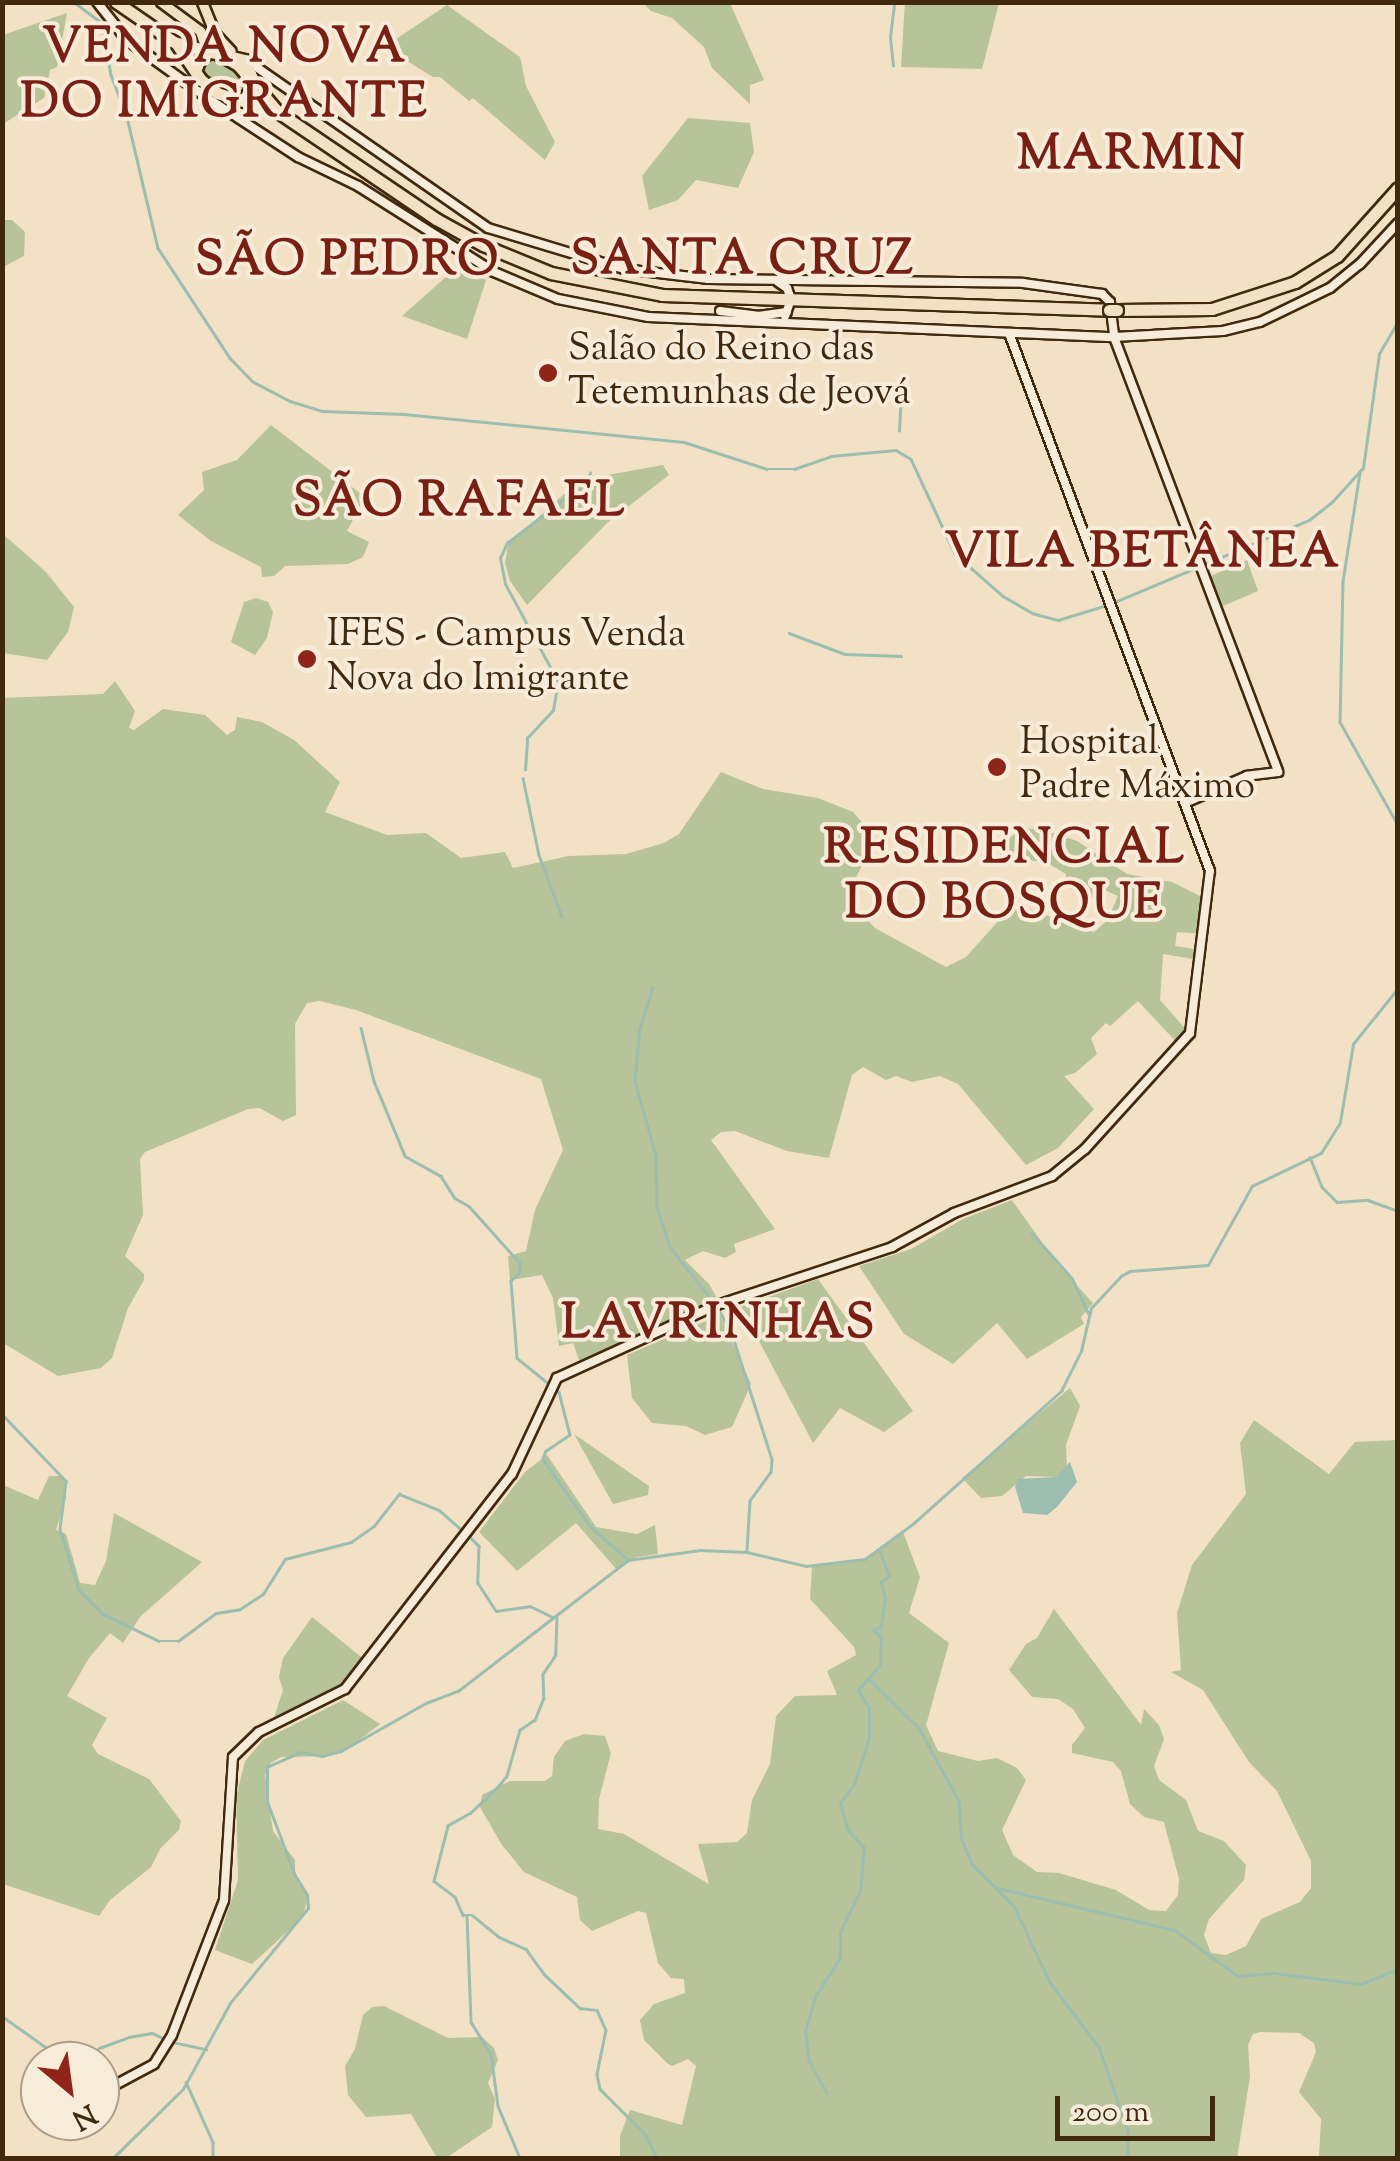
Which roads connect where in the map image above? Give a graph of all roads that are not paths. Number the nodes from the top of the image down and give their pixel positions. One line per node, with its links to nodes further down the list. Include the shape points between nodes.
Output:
1 (97, 2): 12 (street, via 127,40)
2 (116, 2): 7 (highway)
3 (161, 2): 6 (main road)
4 (202, 2): 5 (main road)
5 (206, 15): 6 (main road); 9 (main road)
6 (192, 24): 8 (main road)
7 (174, 42): 8 (highway); 11 (highway)
8 (209, 51): 9 (main road); 11 (main road); 13 (highway)
9 (233, 52): 10 (main road)
10 (250, 62): 13 (main road); 20 (street, via 506,236 638,273)
11 (196, 71): 12 (street); 14 (street); 15 (highway, via 217,93)
12 (172, 73): 14 (street)
13 (255, 82): 15 (main road); 17 (highway)
14 (204, 95): 16 (street)
15 (239, 103): 16 (street); 17 (highway)
16 (220, 106): 26 (street, via 522,286 600,309)
17 (278, 112): 22 (highway, via 436,219 512,258 609,288)
18 (1398, 188): 25 (highway, via 1337,256 1295,282 1212,309)
19 (1398, 222): 30 (street, via 1348,275 1260,322 1223,331)
20 (723, 280): 21 (street); 22 (street)
21 (774, 280): 23 (street, via 787,288); 25 (street, via 1023,283 1102,294)
22 (713, 297): 23 (highway); 24 (street)
23 (789, 306): 24 (street, via 758,316); 25 (highway); 27 (street)
24 (720, 311): 26 (street)
25 (1112, 314): 29 (street); 30 (street); 31 (street)
26 (725, 323): 27 (street)
27 (780, 324): 28 (street)
28 (1008, 333): 29 (street); 32 (street)
29 (1093, 336): 31 (street)
30 (1129, 336): 31 (street)
31 (1114, 337): 32 (street, via 1278,772 1247,776)
32 (1184, 803): 33 (street, via 1210,882 1190,1033 1052,1176 954,1213 892,1246 714,1306 557,1378 512,1474 345,1689 259,1732 233,1757 224,1900 170,2040 154,2064)
33 (120, 2082)

